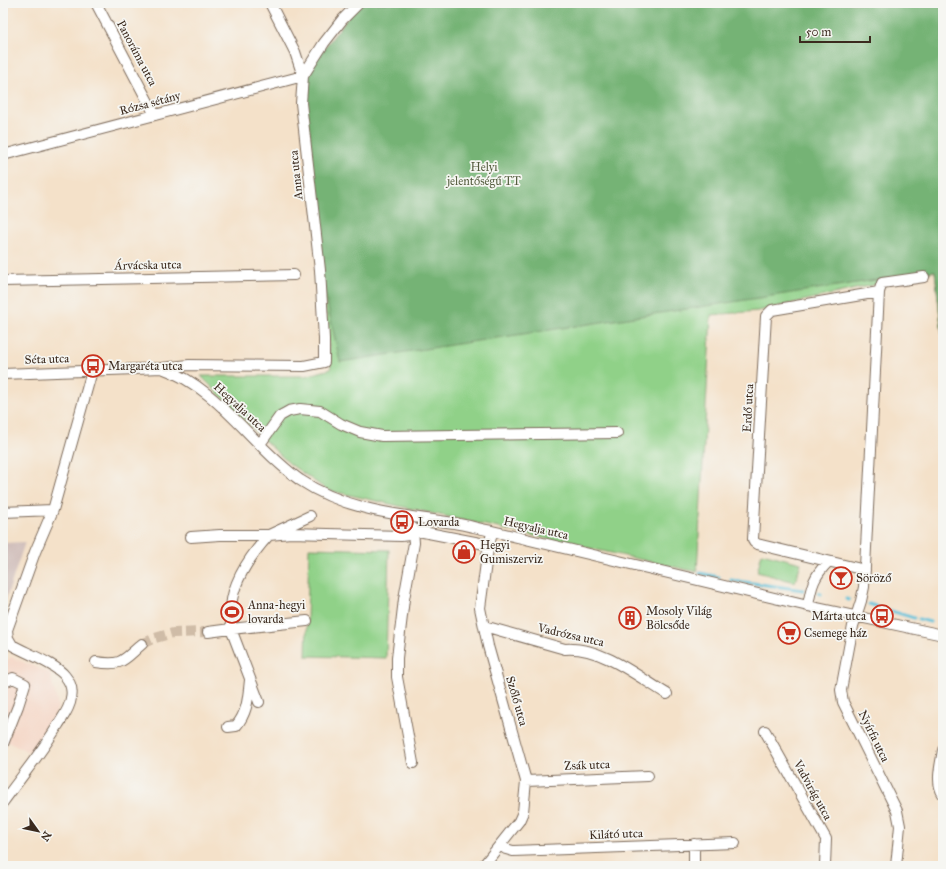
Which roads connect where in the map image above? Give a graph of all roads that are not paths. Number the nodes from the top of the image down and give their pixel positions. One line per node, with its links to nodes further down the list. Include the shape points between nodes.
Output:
1 (96, 3): 5 (street, Panoráma utca)
2 (270, 3): 4 (street, via 295,52)
3 (359, 3): 4 (street, Anna utca, via 324,43)
4 (303, 76): 5 (street, Rózsa sétány); 11 (street, Anna utca, via 301,103 320,270)
5 (155, 115): 6 (street, Rózsa sétány)
6 (3, 155)
7 (294, 275): 9 (street, Árvácska utca)
8 (924, 277): 10 (street, via 882,283)
9 (3, 281)
10 (879, 292): 26 (street, Erdő utca, via 772,310 766,316 753,539 757,544); 27 (street)
11 (324, 362): 12 (street, Séta utca, via 304,366 189,364)
12 (162, 368): 13 (street, Séta utca); 16 (street, Hegyalja utca, via 178,373 204,392)
13 (92, 371): 14 (street, Séta utca); 17 (street)
14 (3, 374)
15 (617, 433): 16 (street, via 382,436 360,432 340,424 320,411 300,409 280,416)
16 (260, 444): 20 (street, Hegyalja utca, via 283,466 319,491 380,512)
17 (53, 510): 18 (street); 33 (street)
18 (3, 512)
19 (310, 516): 23 (street)
20 (416, 519): 21 (street); 22 (street, Hegyalja utca)
21 (413, 530): 23 (street, via 409,535 402,536 291,533); 25 (street); 46 (street, via 414,543 397,658 397,677)
22 (492, 531): 25 (street, Szőlő utca); 28 (street, Hegyalja utca)
23 (269, 535): 24 (street); 32 (street, via 248,561 237,583 231,606)
24 (191, 538)
25 (490, 543): 31 (street, Szőlő utca, via 480,608)
26 (828, 562): 27 (street, Erdő utca); 28 (street, via 814,579)
27 (865, 570): 29 (street, via 862,601)
28 (808, 606): 29 (street, Hegyalja utca)
29 (856, 616): 35 (street, Hegyalja utca); 57 (street, Nyírfa utca, via 841,697 897,810 900,826)
30 (307, 621): 32 (street)
31 (484, 626): 40 (street, Vadrózsa utca, via 565,649 574,648 609,658); 48 (street, Szőlő utca)
32 (231, 629): 34 (street); 38 (street)
33 (5, 630): 50 (street, via 12,645 60,671 69,681 72,690 68,709 51,737)
34 (208, 632)
35 (943, 635)
36 (142, 644): 37 (street, via 120,662)
37 (96, 662)
38 (250, 678): 41 (street); 42 (street, via 245,714 236,726)
39 (3, 683): 44 (street, via 13,678 25,684)
40 (667, 694)
41 (260, 702)
42 (228, 727)
43 (765, 731): 56 (street, Vadvirág utca, via 826,839)
44 (3, 744)
45 (943, 750): 49 (street, via 939,784)
46 (413, 763)
47 (648, 776): 48 (street, Zsák utca)
48 (526, 780): 53 (street, Szőlő utca, via 523,812)
49 (943, 794)
50 (3, 801)
51 (735, 843): 52 (street, Kilátó utca)
52 (694, 844): 53 (street, Kilátó utca, via 513,851); 55 (street)
53 (500, 845): 54 (street, Szőlő utca)
54 (483, 866)
55 (694, 866)
56 (825, 866)
57 (896, 866)

